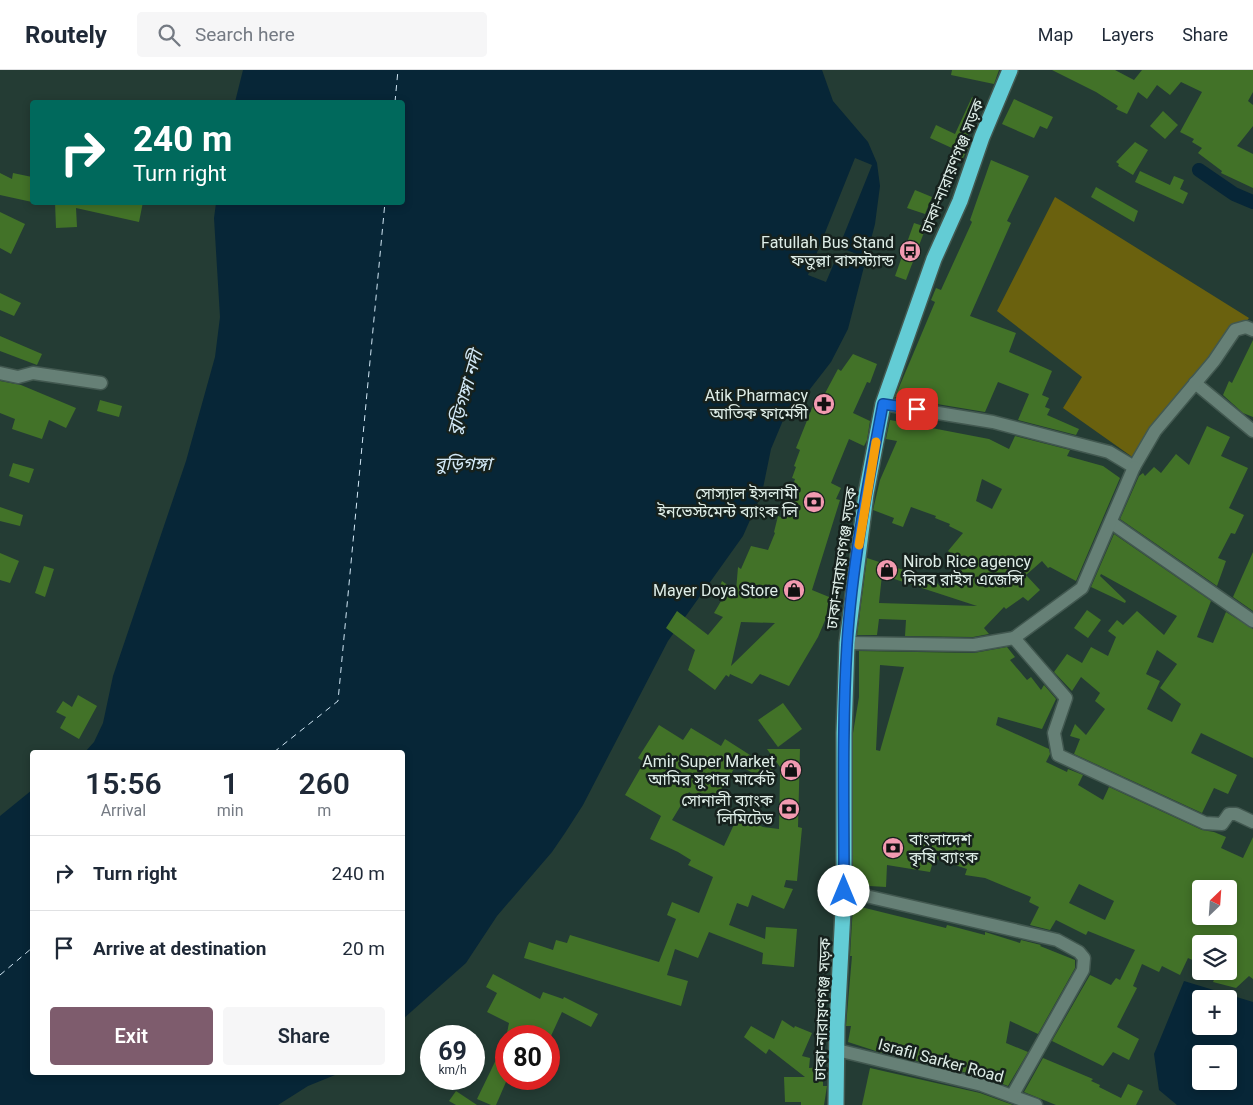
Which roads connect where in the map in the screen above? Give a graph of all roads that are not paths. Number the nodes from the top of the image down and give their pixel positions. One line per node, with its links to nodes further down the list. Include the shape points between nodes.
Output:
1 (1010, 70): 6 (highway, ঢাকা-নারায়ণগঞ্জ সড়ক, via 934,259)
2 (1253, 330): 5 (street, via 1246,327 1235,330)
3 (0, 373): 4 (street, via 18,377 34,373)
4 (102, 383)
5 (1195, 383): 7 (street); 8 (street, via 1155,431)
6 (883, 404): 8 (street, via 993,422 1109,452); 12 (highway, ঢাকা-নারায়ণগঞ্জ সড়ক, via 866,494)
7 (1253, 431)
8 (1134, 467): 9 (street)
9 (1112, 523): 10 (street); 11 (street, via 1082,588)
10 (1253, 621)
11 (1014, 638): 12 (street, via 974,645); 13 (street, via 1066,698 1054,733 1058,754 1205,823 1222,824 1230,814)
12 (847, 643): 14 (highway, ঢাকা-নারায়ণগঞ্জ সড়ক)
13 (1253, 822)
14 (844, 891): 15 (highway, ঢাকা-নারায়ণগঞ্জ সড়ক); 16 (street, via 1057,940 1080,952 1084,958 1082,970)
15 (837, 1050): 16 (street, Israfil Sarker Road, via 950,1076); 17 (highway, ঢাকা-নারায়ণগঞ্জ সড়ক)
16 (1012, 1096): 18 (street, Israfil Sarker Road)
17 (836, 1105)
18 (1036, 1105)

